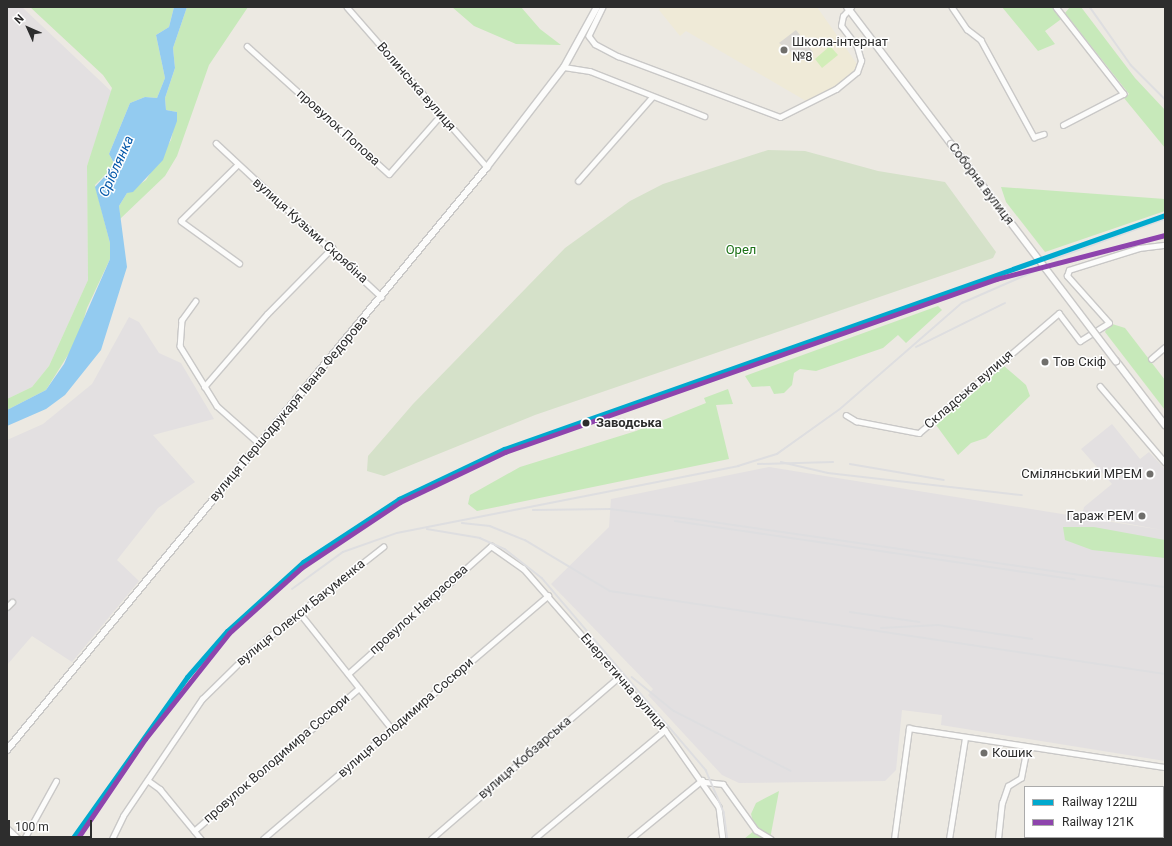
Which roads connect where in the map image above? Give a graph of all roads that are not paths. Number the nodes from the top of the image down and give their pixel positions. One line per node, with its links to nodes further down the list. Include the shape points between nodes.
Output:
1 (347, 7): 10 (street, Волинська вулиця)
2 (597, 7): 8 (street, вулиця Першодрукаря Івана Федорова)
3 (604, 7): 6 (street, via 590,31 595,44 618,56 780,117 836,89 857,72 861,61 857,47 841,26)
4 (952, 7): 13 (street, via 967,29 981,40 1034,137)
5 (1056, 7): 12 (street, via 1124,94)
6 (849, 8): 28 (street, Соборна вулиця, bridge)
7 (247, 46): 10 (street, провулок Попова, via 388,174)
8 (565, 65): 9 (street, via 590,71); 16 (street, вулиця Першодрукаря Івана Федорова)
9 (652, 97): 11 (street); 17 (street)
10 (440, 116): 16 (street, Волинська вулиця)
11 (704, 116)
12 (1064, 125)
13 (1044, 134)
14 (216, 143): 15 (street, вулиця Кузьми Скрябіна)
15 (237, 166): 19 (street, вулиця Кузьми Скрябіна); 20 (street, via 181,221)
16 (487, 166): 21 (street, вулиця Першодрукаря Івана Федорова)
17 (578, 181)
18 (1165, 245): 27 (street, Складська вулиця, via 1139,248 1069,270 1068,276 1109,323 1080,341 1058,313 919,433 856,421)
19 (332, 248): 21 (street, вулиця Кузьми Скрябіна); 26 (street, via 267,314)
20 (239, 263)
21 (382, 297): 29 (street, вулиця Першодрукаря Івана Федорова)
22 (196, 301): 26 (street, via 182,320 180,346)
23 (1165, 347): 24 (street)
24 (1151, 359)
25 (1100, 386): 30 (street)
26 (204, 387): 29 (street, via 238,428)
27 (846, 415)
28 (1165, 425)
29 (260, 444): 44 (street, вулиця Першодрукаря Івана Федорова)
30 (1165, 462)
31 (491, 546): 33 (street, Енергетична вулиця, via 523,568); 37 (street, провулок Некрасова)
32 (383, 547): 36 (street, вулиця Олекси Бакуменка)
33 (548, 596): 38 (street, Енергетична вулиця); 40 (street, вулиця Володимира Сосюри)
34 (12, 602): 35 (street)
35 (7, 607)
36 (299, 612): 37 (street); 47 (street, вулиця Олекси Бакуменка, via 252,650 202,699)
37 (348, 674): 39 (street)
38 (619, 677): 41 (street, Енергетична вулиця); 56 (street, вулиця Кобзарська)
39 (359, 688): 40 (street); 50 (street, провулок Володимира Сосюри)
40 (393, 730): 55 (street, вулиця Володимира Сосюри)
41 (665, 730): 48 (street, Енергетична вулиця); 57 (street)
42 (965, 738): 43 (street); 61 (street, via 909,728); 62 (street)
43 (1027, 748): 45 (street); 63 (street, via 1021,778 1008,786 1002,802)
44 (7, 750)
45 (1165, 767)
46 (56, 781): 52 (street)
47 (149, 781): 50 (street, via 160,789); 53 (street, вулиця Олекси Бакуменка, via 123,816)
48 (704, 781): 58 (street); 59 (street, Енергетична вулиця, via 719,807); 60 (street, via 723,784 756,830)
49 (7, 828): 51 (street)
50 (194, 831): 54 (street)
51 (19, 839)
52 (24, 839)
53 (112, 839)
54 (201, 839)
55 (263, 839)
56 (431, 839)
57 (534, 839)
58 (630, 839)
59 (723, 839)
60 (771, 839)
61 (894, 839)
62 (950, 839)
63 (998, 839)

